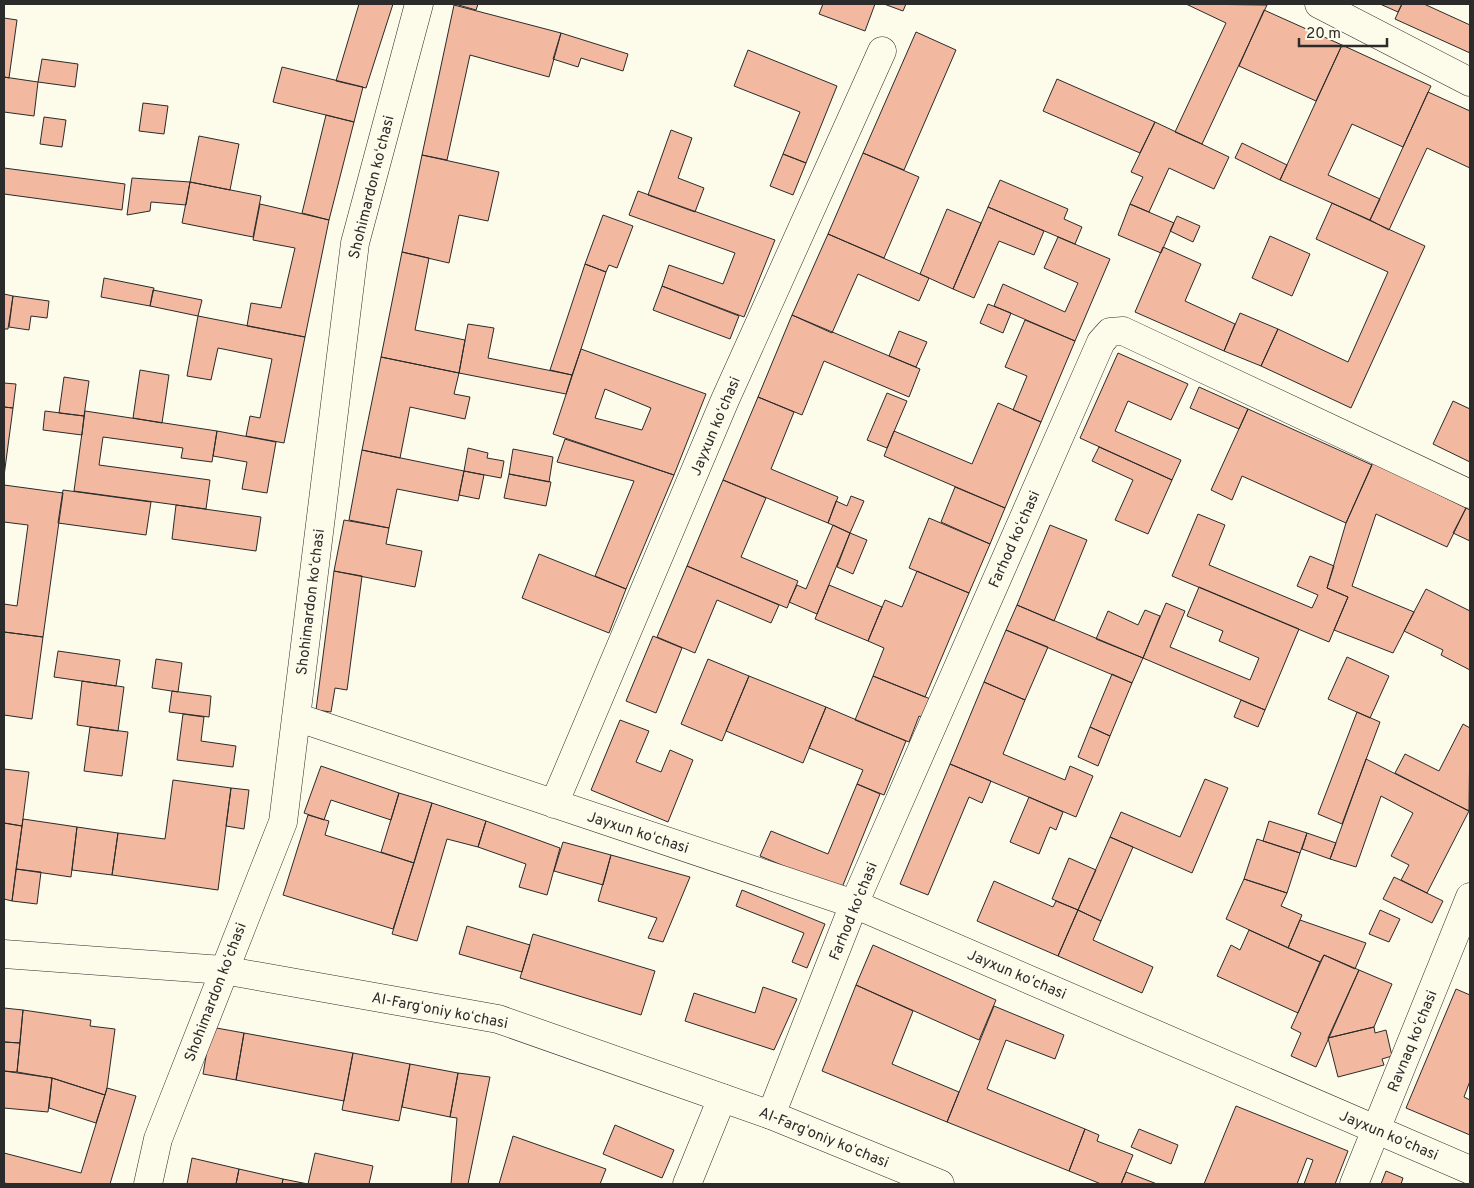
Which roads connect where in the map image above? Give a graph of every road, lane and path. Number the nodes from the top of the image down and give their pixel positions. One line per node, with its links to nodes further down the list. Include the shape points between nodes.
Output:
1 (419, 4): 6 (street, Shohimardon koʻchasi, via 354,243)
2 (1319, 4): 4 (street)
3 (882, 51): 7 (street, Jayxun koʻchasi, via 725,400)
4 (1470, 82)
5 (1470, 494): 9 (street, Farhod koʻchasi, via 1123,332 1110,332 1101,342)
6 (296, 716): 7 (street, Jayxun koʻchasi); 11 (street, Shohimardon koʻchasi, via 282,822)
7 (554, 804): 9 (street, Jayxun koʻchasi)
8 (1470, 897): 14 (street, Ravnaq koʻchasi)
9 (854, 904): 13 (street, Farhod koʻchasi); 14 (street, Jayxun koʻchasi)
10 (4, 954): 11 (street, Al-Fargʻoniy koʻchasi)
11 (223, 970): 12 (street, Al-Fargʻoniy koʻchasi, via 498,1019); 16 (street, Shohimardon koʻchasi, via 158,1139)
12 (722, 1098): 13 (street, Al-Fargʻoniy koʻchasi); 17 (street)
13 (771, 1115): 18 (street, Al-Fargʻoniy koʻchasi)
14 (1377, 1130): 15 (street, Jayxun koʻchasi); 19 (street, Ravnaq koʻchasi)
15 (1470, 1170)
16 (148, 1184)
17 (687, 1184)
18 (940, 1184)
19 (1354, 1184)

